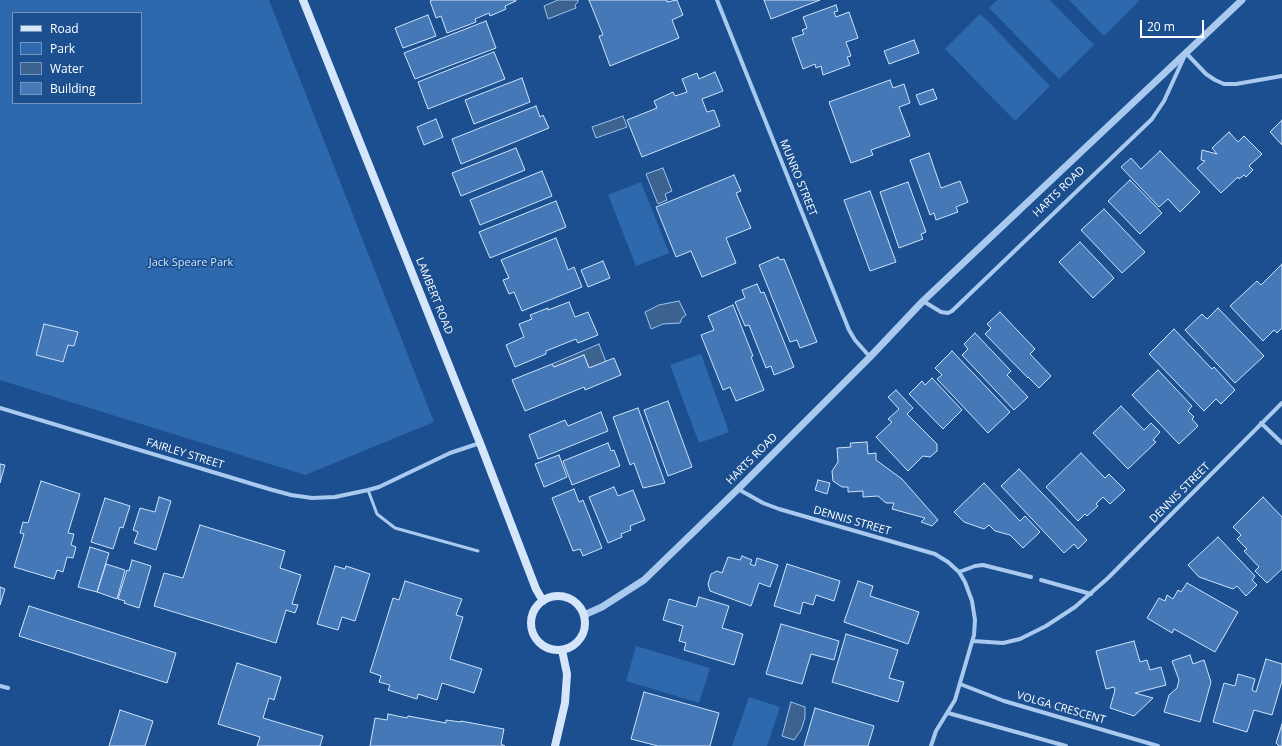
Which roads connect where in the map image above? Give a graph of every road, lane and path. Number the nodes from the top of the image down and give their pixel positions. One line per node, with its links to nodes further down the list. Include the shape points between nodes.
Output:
1 (304, 0): 11 (main road, LAMBERT ROAD)
2 (717, 0): 7 (street, MUNRO STREET, via 849,330)
3 (1242, 0): 4 (street, HARTS ROAD)
4 (1186, 53): 5 (street, via 1206,74 1224,84); 6 (street, HARTS ROAD); 6 (street, HARTS ROAD, via 1164,101 1152,119 952,311 942,312)
5 (1282, 76)
6 (923, 301): 7 (street, HARTS ROAD)
7 (870, 357): 13 (street, HARTS ROAD)
8 (1282, 403): 10 (street, DENNIS STREET)
9 (0, 408): 14 (street, FAIRLEY STREET, via 291,495 312,498 335,497)
10 (1261, 423): 12 (street); 19 (street, DENNIS STREET)
11 (480, 443): 14 (street, FAIRLEY STREET, via 450,453); 20 (main road, LAMBERT ROAD, via 536,589)
12 (1282, 443)
13 (738, 489): 16 (street, DENNIS STREET, via 779,509 935,554); 21 (street, HARTS ROAD, via 644,580 602,607)
14 (368, 490): 15 (lane, via 377,514 395,528)
15 (478, 551)
16 (959, 572): 17 (street, via 983,564); 22 (street, DENNIS STREET, via 972,601 975,620)
17 (1031, 577)
18 (1041, 580): 19 (street)
19 (1091, 594): 22 (street, DENNIS STREET, via 1067,613 1026,637 1006,643)
20 (543, 601): 21 (main road, via 550,597 567,598 577,604); 23 (main road, via 532,615 532,633 544,647)
21 (584, 615): 23 (main road, via 585,624 578,642)
22 (972, 641): 24 (street, DENNIS STREET)
23 (562, 650): 28 (main road, via 567,674 565,703)
24 (960, 684): 27 (street, DENNIS STREET); 31 (street, VOLGA CRESCENT, via 1004,701)
25 (0, 686): 26 (street)
26 (8, 688)
27 (948, 713): 29 (street, DENNIS STREET, via 936,731); 30 (street)
28 (555, 746)
29 (931, 746)
30 (1066, 746)
31 (1158, 746)

